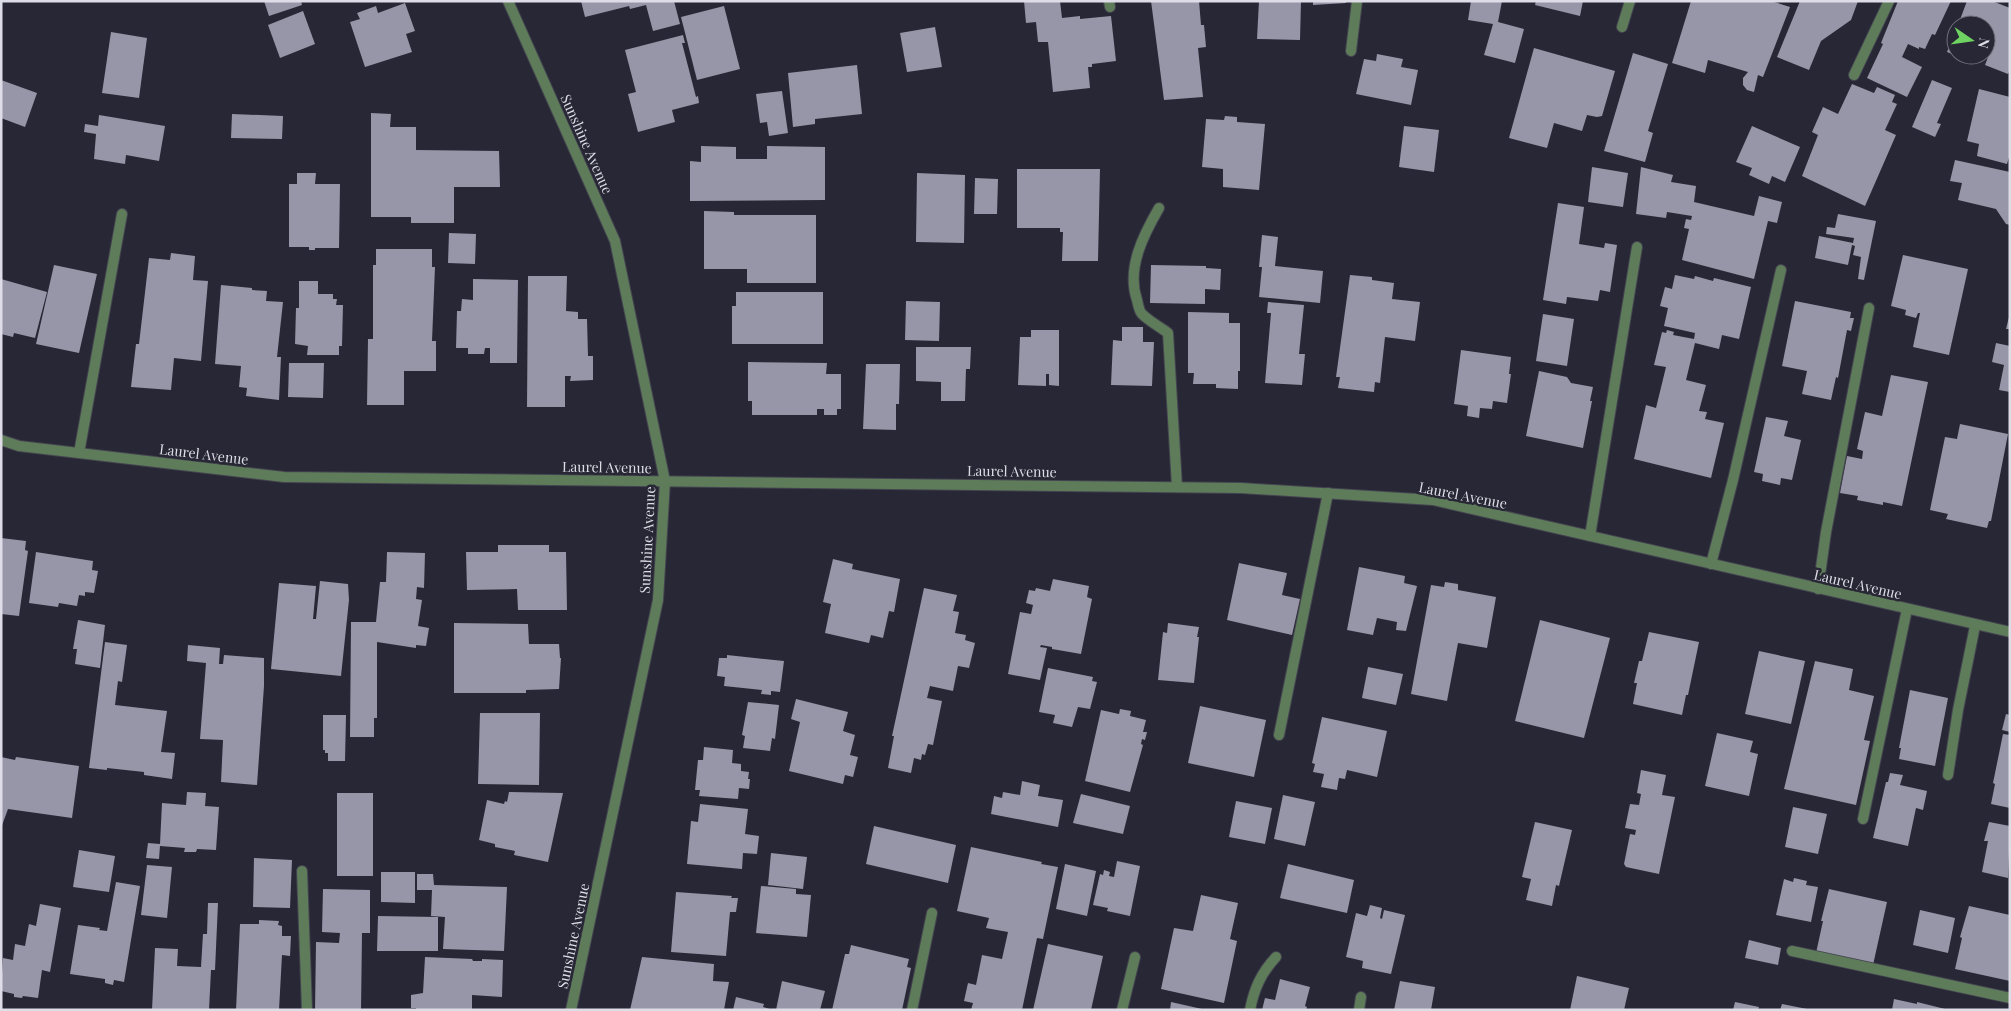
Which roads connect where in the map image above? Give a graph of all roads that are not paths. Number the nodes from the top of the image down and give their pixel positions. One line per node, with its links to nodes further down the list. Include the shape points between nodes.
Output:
1 (508, 1): 15 (street, Sunshine Avenue, via 615,241)
2 (1357, 1): 6 (street)
3 (1630, 1): 5 (street)
4 (1889, 1): 7 (street)
5 (1622, 28)
6 (1351, 51)
7 (1854, 75)
8 (1160, 208): 16 (street, via 1148,227 1132,278 1142,313 1168,333)
9 (122, 214): 14 (street)
10 (1637, 247): 18 (street)
11 (1782, 270): 19 (street)
12 (1869, 308): 20 (street)
13 (1, 440): 14 (street, Laurel Avenue, via 19,446)
14 (79, 453): 15 (street, Laurel Avenue, via 284,477)
15 (664, 481): 16 (street, Laurel Avenue); 35 (street, Sunshine Avenue, via 658,600)
16 (1177, 487): 17 (street, Laurel Avenue)
17 (1328, 493): 18 (street, Laurel Avenue, via 1433,500); 24 (street)
18 (1590, 536): 19 (street, Laurel Avenue)
19 (1711, 564): 20 (street, Laurel Avenue)
20 (1818, 589): 21 (street, Laurel Avenue)
21 (1907, 609): 22 (street, Laurel Avenue); 26 (street)
22 (1975, 626): 23 (street, Laurel Avenue); 25 (street)
23 (2010, 632)
24 (1280, 735)
25 (1948, 775)
26 (1863, 819)
27 (302, 871): 34 (street)
28 (932, 913): 36 (street)
29 (1792, 950): 33 (street)
30 (1135, 957): 37 (street)
31 (1276, 957): 38 (street, via 1264,969)
32 (1361, 997): 39 (street)
33 (2010, 998)
34 (307, 1010)
35 (571, 1010)
36 (912, 1010)
37 (1122, 1010)
38 (1250, 1010)
39 (1359, 1010)

